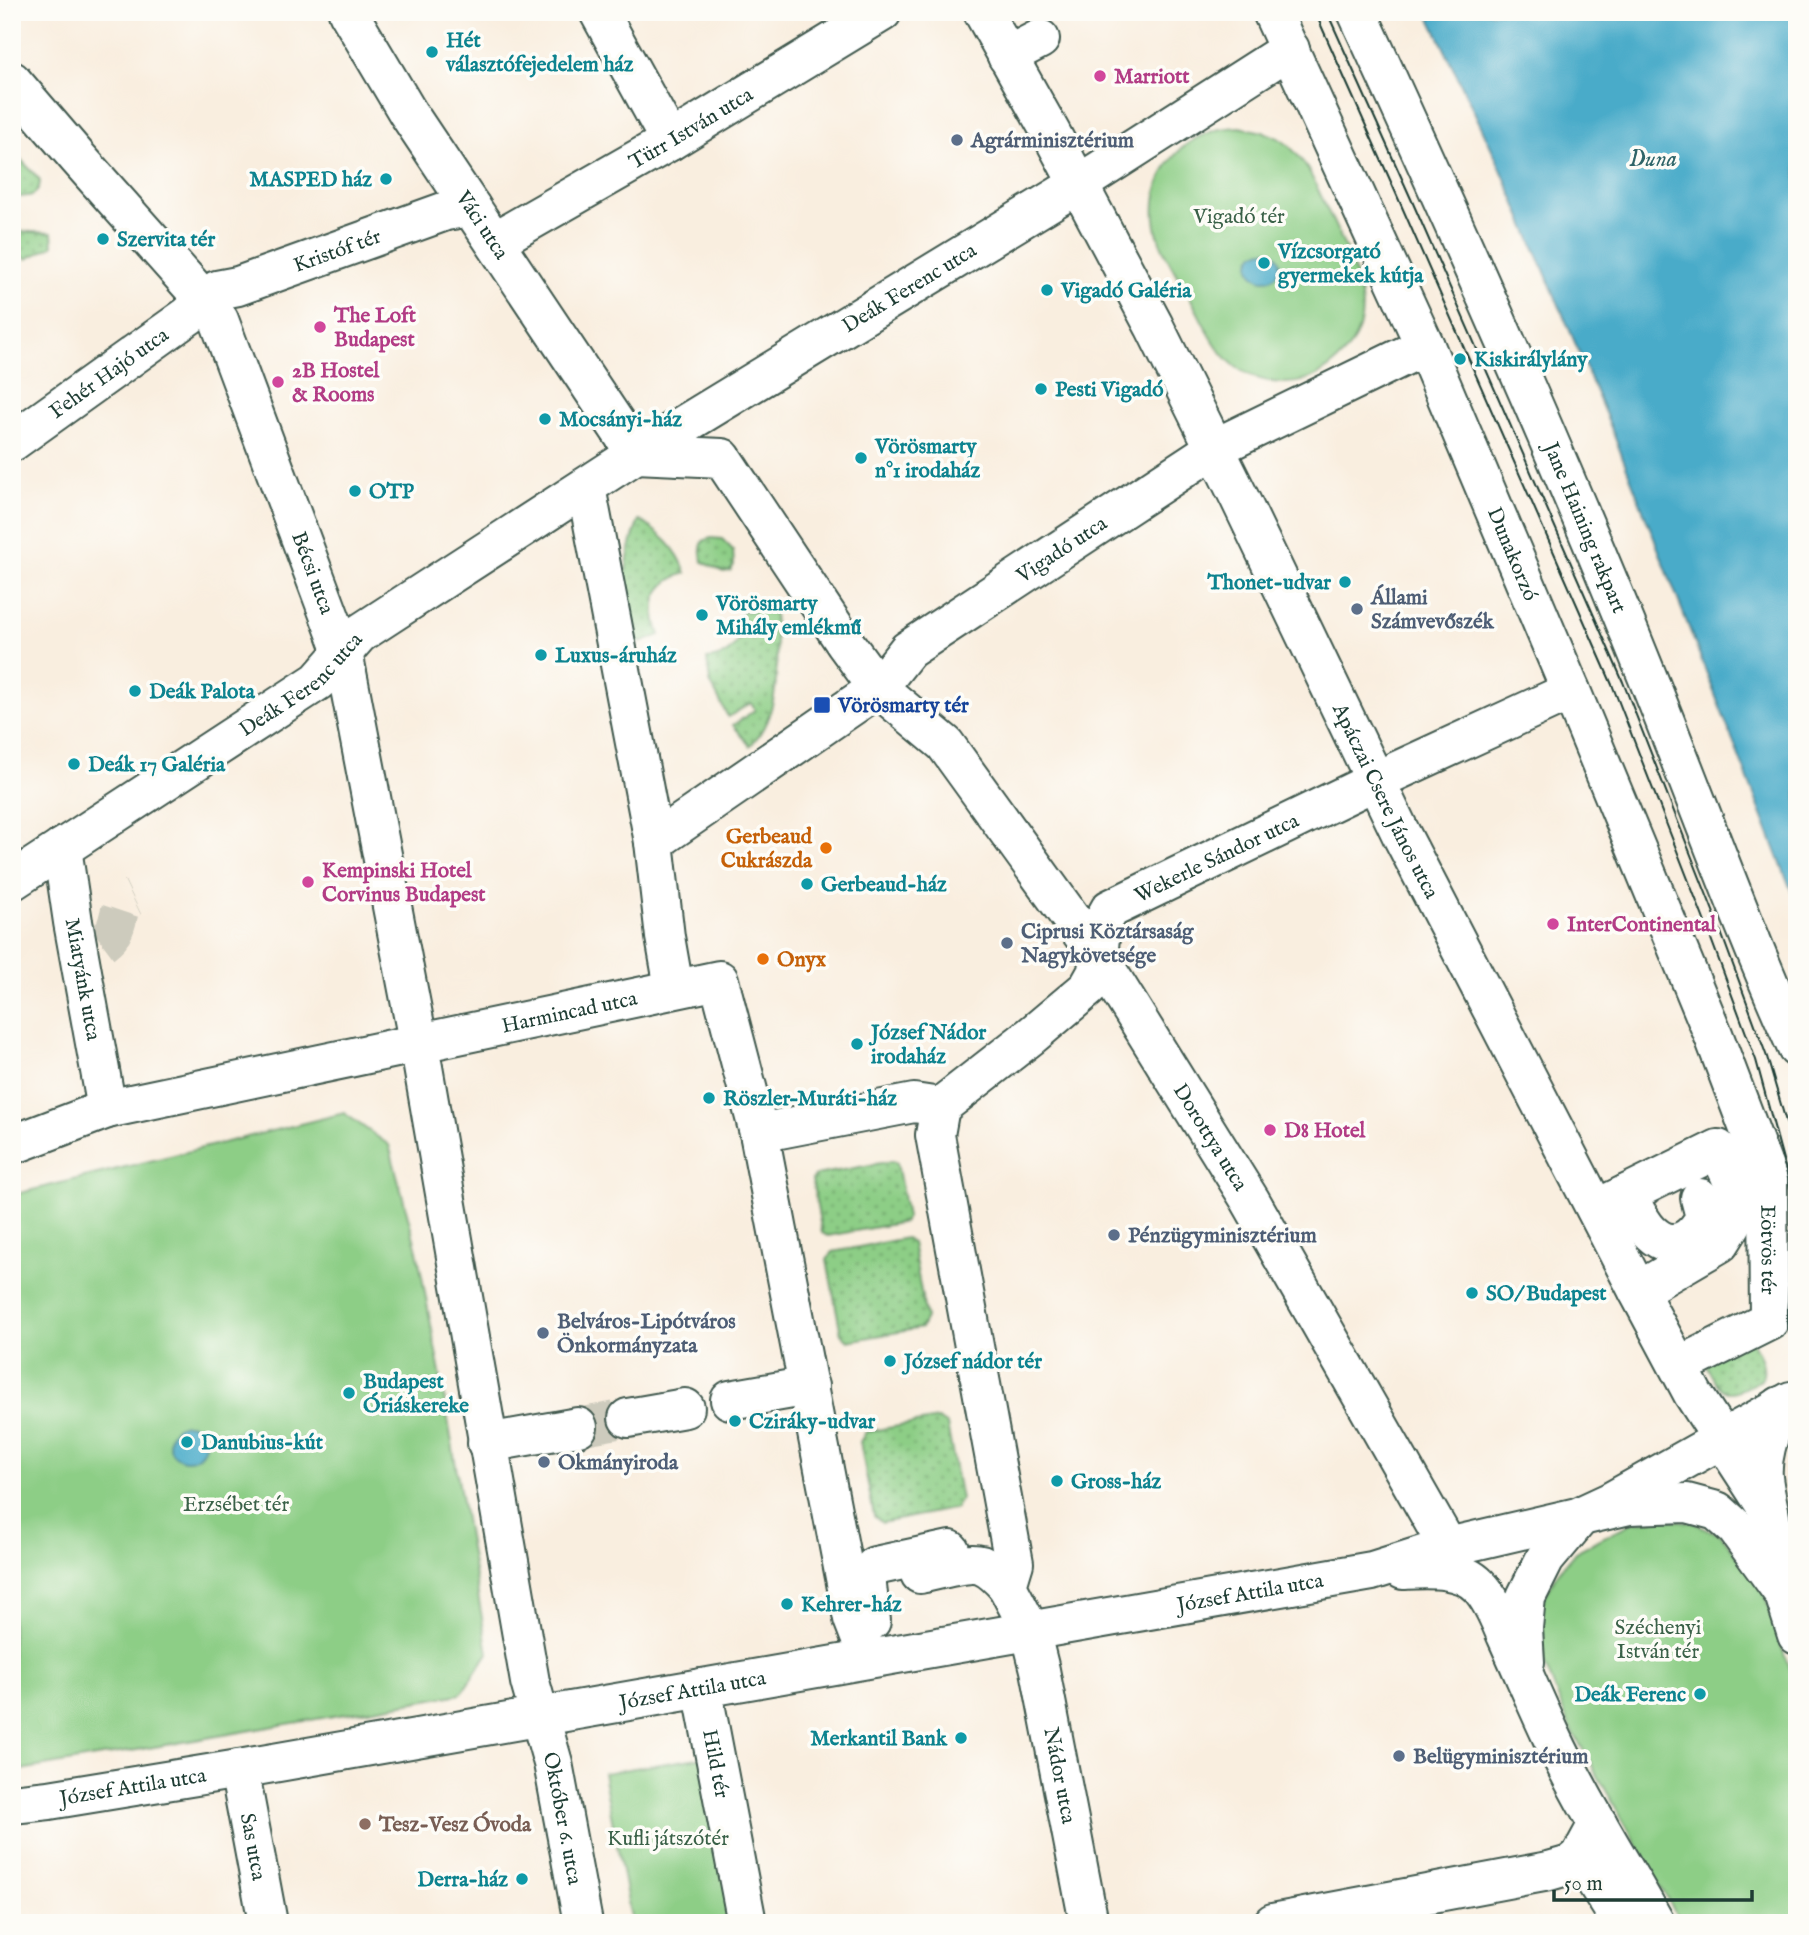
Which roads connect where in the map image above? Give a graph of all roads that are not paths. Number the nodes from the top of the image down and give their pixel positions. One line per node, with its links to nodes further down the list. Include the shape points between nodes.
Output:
1 (348, 12): 11 (street, Váci utca)
2 (599, 12): 9 (street)
3 (882, 12): 9 (street, Türr István utca)
4 (983, 12): 10 (street, via 1023,47)
5 (1272, 12): 7 (street, Dunakorzó)
6 (1357, 12): 29 (street, Jane Haining rakpart, via 1583,520)
7 (1290, 49): 10 (street); 14 (street, Dunakorzó)
8 (12, 81): 13 (street, Bécsi utca)
9 (670, 141): 12 (street, Türr István utca)
10 (1079, 184): 16 (street, Deák Ferenc utca, via 869,327); 17 (street)
11 (471, 207): 12 (street, Váci utca); 13 (street, Kristóf tér, via 446,211 217,290)
12 (495, 241): 16 (street, Váci utca)
13 (205, 301): 15 (street, Fehér Hajó utca); 19 (street, Bécsi utca, via 219,320)
14 (1425, 346): 17 (street); 21 (street, Dunakorzó)
15 (12, 442)
16 (630, 443): 18 (street); 20 (street, via 722,458)
17 (1215, 448): 20 (street, Vigadó utca, via 908,650); 22 (street, Apáczai Csere János utca)
18 (586, 486): 19 (street, Deák Ferenc utca, via 359,634); 23 (street)
19 (343, 652): 24 (street, Deák Ferenc utca, via 318,681); 28 (street, Bécsi utca)
20 (877, 688): 23 (street); 26 (street, Dorottya utca, via 945,744)
21 (1561, 696): 22 (street, Wekerle Sándor utca); 32 (street, Dunakorzó, via 1713,1034)
22 (1375, 781): 26 (street, Wekerle Sándor utca, via 1110,909 1101,925); 38 (street, Apáczai Csere János utca, via 1565,1150)
23 (654, 842): 27 (street)
24 (62, 848): 25 (street, Deák Ferenc utca); 34 (street, Miatyánk utca, via 85,940)
25 (12, 881)
26 (1099, 957): 33 (street, Wekerle Sándor utca, via 1088,988); 52 (street, Dorottya utca, via 1266,1210)
27 (674, 988): 28 (street, Harmincad utca); 35 (street, Harmincad utca, via 719,980)
28 (418, 1044): 30 (street); 31 (street)
29 (1797, 1048)
30 (344, 1060): 31 (street, via 392,1068 415,1083); 34 (street)
31 (429, 1102): 48 (street)
32 (1737, 1102): 40 (street, Eötvös tér, via 1768,1179 1769,1321)
33 (940, 1107): 35 (street, via 914,1103); 56 (street, via 935,1135 1014,1563)
34 (107, 1109): 36 (street)
35 (759, 1133): 41 (street)
36 (12, 1145)
37 (1700, 1198): 38 (street, via 1705,1217 1699,1229 1674,1244 1660,1241)
38 (1611, 1202): 39 (street); 39 (street, via 1718,1149 1734,1184 1732,1224 1720,1243)
39 (1638, 1291): 40 (street)
40 (1695, 1375): 47 (street); 49 (street, via 1689,1425)
41 (809, 1386): 42 (street); 60 (street, via 853,1619)
42 (730, 1400)
43 (1789, 1402): 47 (street); 50 (street, via 1764,1455)
44 (685, 1408): 45 (street)
45 (628, 1418)
46 (578, 1427): 48 (street)
47 (1722, 1438): 49 (street); 50 (street)
48 (487, 1443): 63 (street)
49 (1669, 1468): 51 (street)
50 (1769, 1511): 57 (street)
51 (1582, 1516): 52 (street); 57 (street, via 1629,1505 1687,1503 1717,1511 1736,1528); 61 (street, via 1545,1559 1526,1597)
52 (1448, 1547): 54 (street)
53 (950, 1550): 60 (street, via 875,1566 866,1577 872,1615)
54 (1373, 1571): 58 (street, József Attila utca); 61 (street, via 1433,1569 1467,1577 1480,1586)
55 (904, 1577): 56 (street, via 980,1565)
56 (1007, 1586): 58 (street)
57 (1784, 1594): 59 (street)
58 (1030, 1630): 60 (street, József Attila utca); 70 (street, Nádor utca)
59 (1797, 1635)
60 (868, 1658): 62 (street, József Attila utca)
61 (1526, 1678): 66 (street, via 1551,1736)
62 (702, 1688): 63 (street, József Attila utca); 69 (street, Hild tér)
63 (540, 1717): 64 (street, József Attila utca); 68 (street, Október 6. utca)
64 (239, 1769): 65 (street, József Attila utca); 67 (street, Sas utca)
65 (12, 1804)
66 (1583, 1849): 71 (street, via 1549,1871); 72 (street); 73 (street); 74 (street)
67 (268, 1923)
68 (583, 1923)
69 (747, 1923)
70 (1089, 1923)
71 (1273, 1923)
72 (1595, 1923)
73 (1622, 1923)
74 (1655, 1923)

